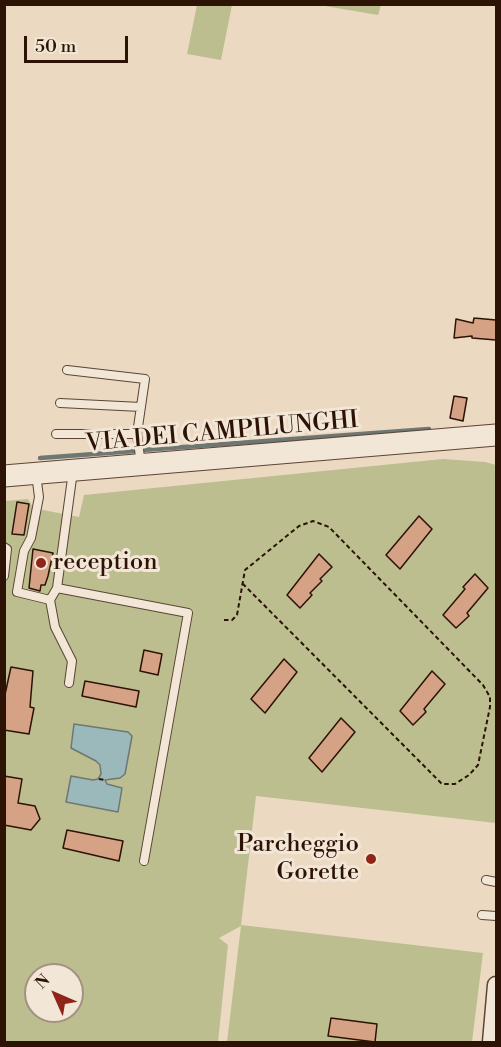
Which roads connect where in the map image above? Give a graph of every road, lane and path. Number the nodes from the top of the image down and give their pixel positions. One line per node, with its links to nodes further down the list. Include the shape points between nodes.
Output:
1 (67, 370): 3 (lane, via 145,379)
2 (60, 403): 3 (lane)
3 (141, 407): 5 (lane)
4 (56, 434): 5 (lane)
5 (137, 434): 9 (lane)
6 (496, 435): 7 (street, VIA DEI CAMPILUNGHI)
7 (444, 440): 8 (street, VIA DEI CAMPILUNGHI); 9 (street, VIA DEI CAMPILUNGHI)
8 (496, 448)
9 (141, 465): 10 (street, VIA DEI CAMPILUNGHI)
10 (73, 471): 11 (street, VIA DEI CAMPILUNGHI); 17 (lane)
11 (36, 474): 12 (street, VIA DEI CAMPILUNGHI); 15 (lane, via 39,497)
12 (4, 476)
13 (4, 547): 14 (lane)
14 (4, 577): 15 (lane)
15 (20, 580): 18 (lane, via 17,592)
16 (243, 584): 16 (path, via 245,570 299,526 313,521 329,528 490,696 478,765 470,775 455,784 442,784); 19 (path, via 237,615 232,621)
17 (57, 588): 18 (lane); 23 (lane, via 188,613)
18 (50, 600): 20 (lane, via 55,627 72,661)
19 (224, 620)
20 (69, 683)
21 (99, 779): 22 (path)
22 (105, 780)
23 (144, 861)
24 (486, 880): 25 (lane)
25 (496, 882)
26 (482, 915): 27 (lane)
27 (496, 916)
28 (496, 985): 29 (street)
29 (491, 1042)

